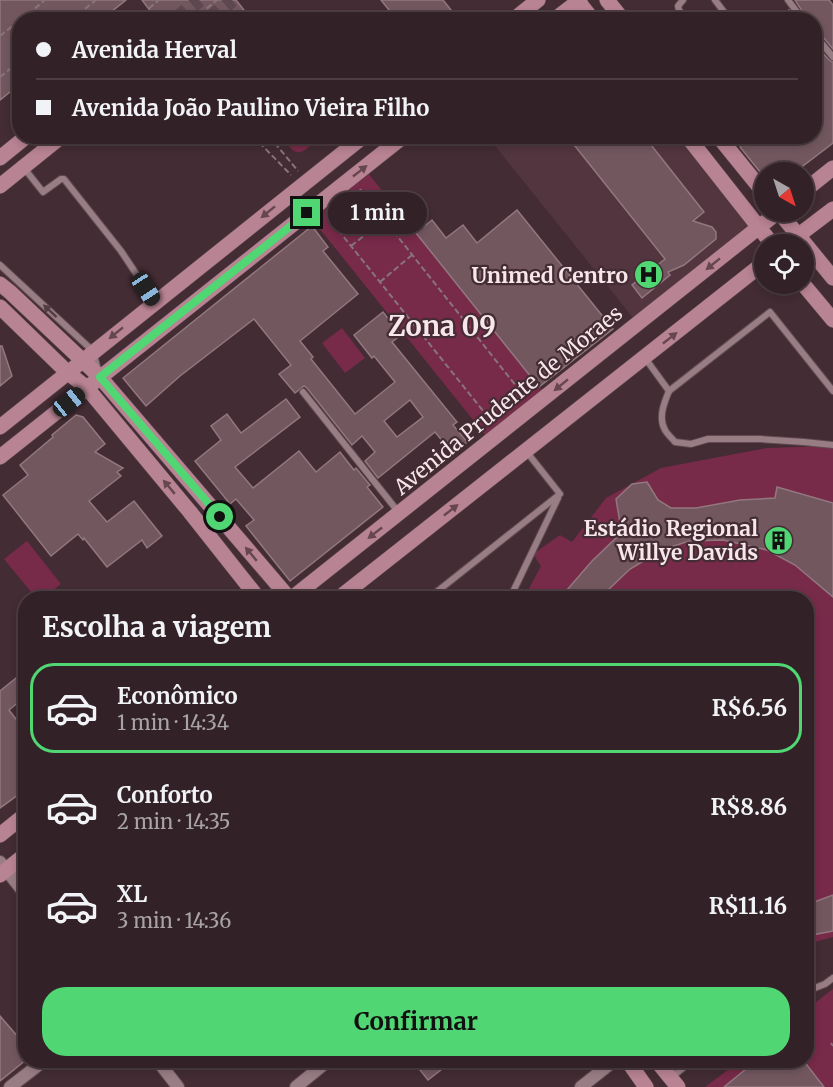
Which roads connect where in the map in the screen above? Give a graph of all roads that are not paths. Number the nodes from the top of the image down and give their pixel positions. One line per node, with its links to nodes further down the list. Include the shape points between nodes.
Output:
1 (538, 0): 4 (main road)
2 (578, 0): 5 (main road)
3 (607, 0): 6 (main road)
4 (523, 12)
5 (564, 12)
6 (617, 12)
7 (822, 44): 8 (lane)
8 (833, 57)
9 (17, 144): 15 (main road)
10 (52, 144): 16 (main road)
11 (354, 144): 32 (main road, one-way to 32)
12 (394, 144): 38 (main road, one-way to 12)
13 (693, 144): 23 (main road)
14 (724, 144): 18 (main road)
15 (0, 158)
16 (24, 167): 20 (main road); 32 (lane, via 43,192 64,179)
17 (833, 168): 19 (main road)
18 (754, 180)
19 (814, 183)
20 (0, 186)
21 (833, 209): 25 (main road)
22 (766, 222): 23 (main road, Avenida Prudente de Moraes)
23 (759, 227): 24 (main road); 50 (main road, Avenida Prudente de Moraes, one-way to 50)
24 (764, 234)
25 (801, 234)
26 (814, 260): 29 (main road)
27 (0, 266): 35 (lane, one-way to 27)
28 (754, 271): 36 (main road, one-way to 28)
29 (833, 278)
30 (3, 289): 35 (main road)
31 (812, 294): 34 (main road)
32 (155, 302): 35 (main road, one-way to 35)
33 (0, 307): 37 (main road)
34 (833, 321)
35 (88, 356): 37 (main road); 38 (main road)
36 (645, 357): 40 (lane); 45 (main road)
37 (67, 372): 39 (main road); 43 (main road)
38 (100, 377): 39 (main road); 47 (main road)
39 (87, 388): 46 (main road); 49 (main road, one-way to 39)
40 (669, 391): 41 (lane, via 770,312); 44 (lane, via 664,402 663,428 675,441 691,444 708,439 760,439)
41 (833, 391)
42 (303, 392): 50 (lane)
43 (0, 427)
44 (833, 445)
45 (526, 451): 48 (lane); 54 (main road, one-way to 45)
46 (0, 457)
47 (193, 485): 49 (main road); 52 (main road, one-way to 47)
48 (560, 494): 55 (lane); 56 (lane)
49 (190, 512): 51 (main road)
50 (400, 514): 53 (main road, Avenida Prudente de Moraes, one-way to 53)
51 (252, 591)
52 (284, 591)
53 (299, 591)
54 (348, 591)
55 (438, 591)
56 (513, 591)
57 (18, 820): 58 (main road)
58 (0, 835)
59 (18, 859): 60 (main road)
60 (2, 869): 61 (street)
61 (18, 886)
62 (833, 978): 63 (lane)
63 (814, 988)
64 (35, 1068): 72 (street)
65 (163, 1068): 73 (street)
66 (319, 1068): 74 (street)
67 (605, 1068): 75 (street)
68 (633, 1068): 76 (main road)
69 (661, 1068): 71 (main road)
70 (686, 1068): 71 (lane)
71 (672, 1084)
72 (10, 1087)
73 (178, 1087)
74 (296, 1087)
75 (581, 1087)
76 (646, 1087)

